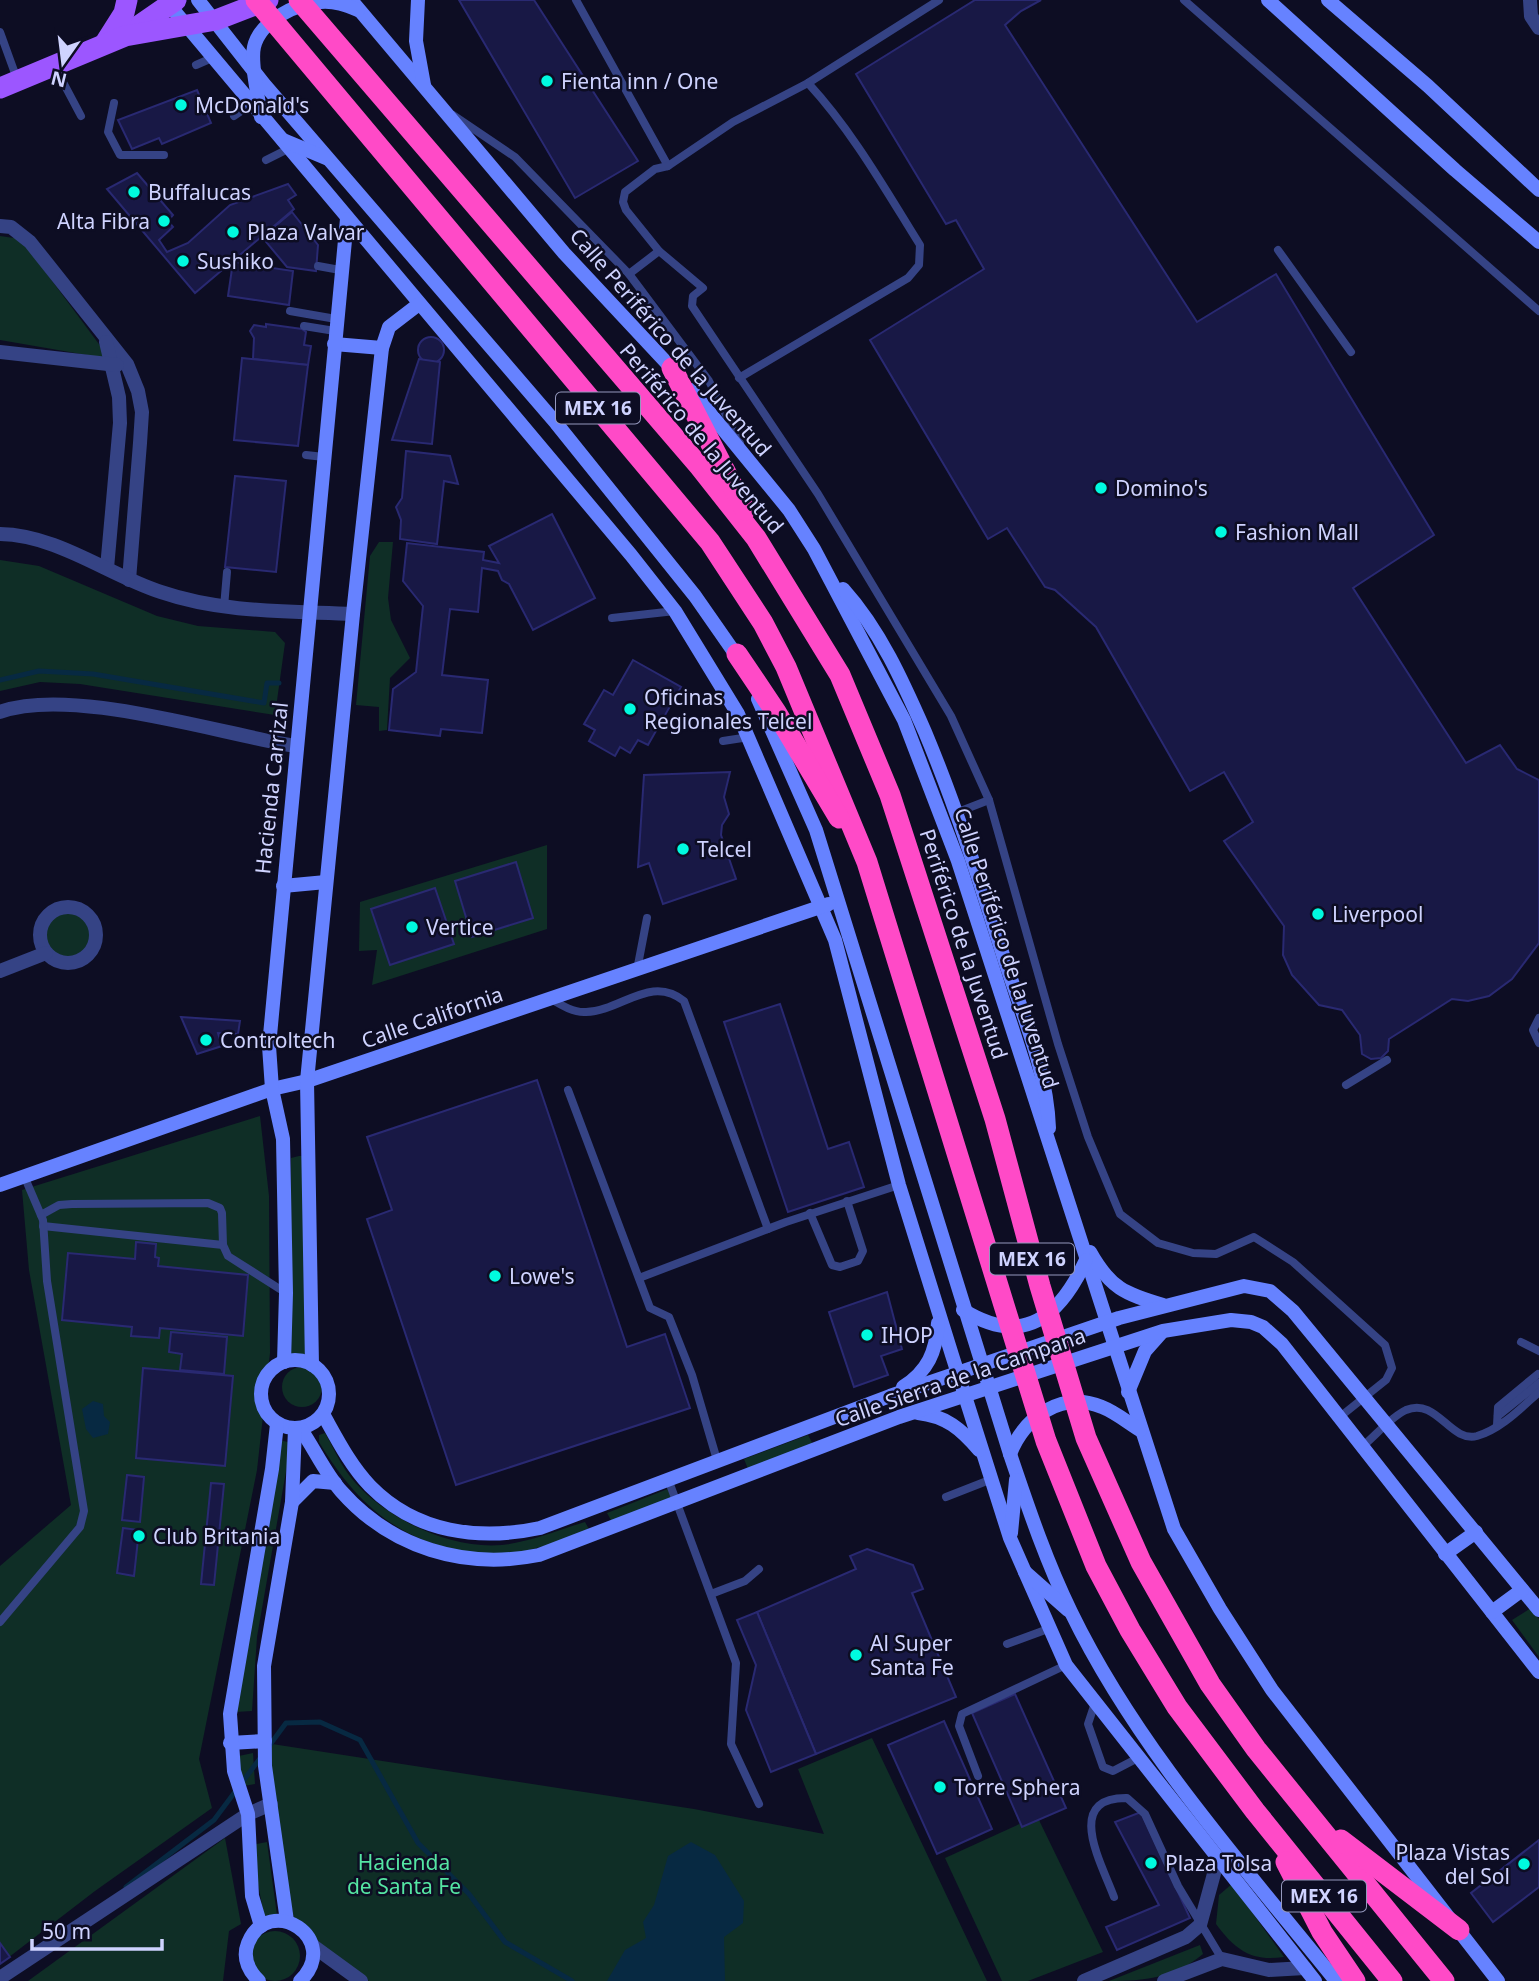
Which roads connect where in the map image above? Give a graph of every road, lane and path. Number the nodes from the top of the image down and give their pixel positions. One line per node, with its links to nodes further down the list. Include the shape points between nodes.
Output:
1 (127, 0): 21 (main road)
2 (198, 0): 16 (street)
3 (256, 0): 83 (highway, MEX 16, via 710,542 786,667)
4 (268, 0): 16 (main road)
5 (299, 0): 66 (highway, Periférico de la Juventud / MEX 16)
6 (418, 0): 28 (street, via 416,41)
7 (576, 0): 39 (lane)
8 (939, 0): 26 (lane)
9 (1184, 0): 51 (lane)
10 (1268, 0): 43 (street)
11 (1328, 0): 40 (street)
12 (1531, 0): 18 (street, via 1531,16)
13 (170, 1): 17 (street); 20 (main road)
14 (323, 2): 15 (street); 25 (street, via 280,16 258,36 253,52)
15 (355, 5): 28 (street, Calle Periférico de la Juventud)
16 (225, 17): 17 (main road); 25 (street)
17 (188, 27): 20 (main road); 22 (street)
18 (1539, 28)
19 (0, 32): 27 (lane)
20 (125, 36): 21 (main road)
21 (105, 43): 24 (main road)
22 (212, 58): 23 (lane); 30 (street)
23 (196, 65)
24 (55, 67): 27 (main road); 32 (lane)
25 (256, 75): 34 (street); 37 (street)
26 (808, 83): 39 (lane, via 733,122); 61 (lane, via 858,146 920,245 921,258 908,278)
27 (9, 85)
28 (425, 86): 31 (street, Calle Periférico de la Juventud)
29 (114, 103): 36 (lane, via 108,132 120,155)
30 (250, 104): 33 (lane); 34 (street)
31 (447, 112): 48 (lane, via 515,157); 60 (street, Calle Periférico de la Juventud, via 564,253)
32 (81, 116)
33 (234, 116)
34 (261, 117): 35 (street)
35 (283, 144): 37 (street); 38 (lane); 41 (street)
36 (164, 155)
37 (329, 159): 76 (street, via 556,423)
38 (266, 160)
39 (668, 166): 45 (lane, via 654,169 623,196 626,210)
40 (1539, 191)
41 (346, 219): 47 (street, Hacienda Carrizal); 49 (street)
42 (2, 226): 54 (street, via 30,242)
43 (1539, 242)
44 (1278, 250): 57 (lane)
45 (659, 251): 48 (lane); 61 (lane, via 703,288 693,296 692,306)
46 (318, 266): 47 (lane)
47 (340, 270): 53 (street, Hacienda Carrizal)
48 (629, 274): 63 (lane, via 709,381)
49 (419, 303): 55 (street, via 388,327); 72 (street)
50 (290, 311): 53 (lane)
51 (1539, 311)
52 (304, 326): 53 (lane)
53 (335, 331): 55 (street); 64 (street, Hacienda Carrizal)
54 (106, 342): 58 (street); 59 (street)
55 (382, 348): 74 (street)
56 (0, 352): 59 (street)
57 (1350, 352)
58 (127, 364): 59 (street); 70 (street, via 142,412)
59 (110, 365): 67 (street, via 120,423)
60 (671, 368): 63 (street, Calle Periférico de la Juventud); 66 (highway, via 737,492)
61 (739, 378): 81 (lane, via 888,607 951,716)
62 (306, 455): 64 (lane)
63 (745, 455): 69 (street, Calle Periférico de la Juventud, via 789,510)
64 (324, 457): 73 (street, Hacienda Carrizal)
65 (0, 534): 67 (street, via 55,546)
66 (756, 538): 179 (highway, Periférico de la Juventud / MEX 16, via 840,675 890,795 995,1119 1086,1438 1141,1562 1210,1684)
67 (107, 568): 70 (street)
68 (227, 572): 71 (lane)
69 (828, 574): 82 (street, via 870,621); 100 (street, Calle Periférico de la Juventud, via 904,720 920,761 958,861)
70 (129, 580): 71 (street, via 190,601)
71 (224, 607): 73 (street)
72 (675, 611): 75 (lane); 78 (street)
73 (310, 612): 74 (street); 80 (street, Hacienda Carrizal)
74 (352, 614): 84 (street)
75 (612, 618)
76 (737, 654): 83 (highway); 86 (street, via 807,807)
77 (0, 712): 80 (street, via 44,704 99,708)
78 (749, 737): 79 (lane); 87 (street, via 757,766)
79 (723, 741)
80 (296, 746): 85 (street, Hacienda Carrizal)
81 (989, 800): 82 (lane); 133 (lane, via 1087,1137 1119,1214 1158,1243 1193,1253 1216,1254 1254,1237 1293,1262 1385,1345 1392,1368 1386,1380)
82 (958, 811): 100 (street, via 1047,1091)
83 (864, 856): 181 (highway, MEX 16, via 1067,1499 1096,1566 1177,1707)
84 (326, 882): 85 (street); 96 (street)
85 (283, 886): 98 (street, Hacienda Carrizal, via 269,1046)
86 (837, 901): 87 (street, Calle California); 115 (street)
87 (821, 906): 90 (street, Calle California); 103 (street, via 850,993)
88 (647, 918): 90 (lane)
89 (46, 953): 89 (street, via 67,963 79,961 94,945 93,922 74,908 52,912 39,931); 91 (street)
90 (636, 970): 92 (street, Calle California)
91 (0, 971)
92 (550, 999): 96 (street, Calle California); 108 (lane, via 588,1012 654,990 670,992 684,1001)
93 (1539, 1018): 94 (lane, via 1533,1030)
94 (1539, 1043)
95 (1387, 1060): 97 (lane)
96 (307, 1081): 98 (street, Calle California); 124 (street)
97 (1346, 1085)
98 (272, 1089): 101 (street, Calle California); 113 (street, Hacienda Carrizal, via 283,1139)
99 (568, 1090): 112 (lane)
100 (1050, 1147): 109 (street, Calle Periférico de la Juventud)
101 (25, 1178): 102 (street, Calle California); 106 (lane)
102 (0, 1185)
103 (899, 1185): 104 (lane); 116 (street)
104 (847, 1201): 105 (lane); 105 (lane, via 863,1251 858,1261 840,1267 830,1263)
105 (810, 1213): 108 (lane)
106 (41, 1215): 107 (lane); 110 (lane, via 72,1204 208,1203 222,1213)
107 (43, 1226): 110 (lane); 167 (lane, via 47,1281 84,1511 80,1527)
108 (768, 1229): 112 (lane)
109 (1076, 1229): 111 (street, Calle Periférico de la Juventud); 114 (street, via 1111,1284)
110 (223, 1245): 113 (lane, via 233,1261)
111 (1086, 1259): 115 (street, via 1059,1306 1029,1323 995,1325); 117 (street, Calle Periférico de la Juventud)
112 (639, 1278): 147 (lane, via 650,1308 669,1317)
113 (286, 1293): 122 (street, Hacienda Carrizal)
114 (1165, 1305): 117 (street, Calle Sierra de la Campana); 133 (street, Calle Sierra de la Campana, via 1244,1286 1270,1291 1293,1311)
115 (963, 1310): 123 (street)
116 (939, 1315): 125 (street); 131 (street, via 936,1351 913,1380)
117 (1106, 1323): 120 (street, Calle Periférico de la Juventud); 123 (street, Calle Sierra de la Campana)
118 (1163, 1331): 120 (street, Calle Sierra de la Campana); 129 (street, via 1145,1351); 136 (street, Calle Sierra de la Campana, via 1231,1320 1263,1327)
119 (1521, 1342): 121 (lane)
120 (1114, 1347): 128 (street, Calle Sierra de la Campana); 129 (street, Calle Periférico de la Juventud)
121 (1539, 1351)
122 (284, 1362): 124 (street); 139 (street, via 266,1375 260,1396 262,1407)
123 (981, 1364): 125 (street, Calle Sierra de la Campana); 128 (street)
124 (312, 1365): 135 (street, via 329,1393)
125 (958, 1373): 131 (street, Calle Sierra de la Campana); 132 (street)
126 (1538, 1374): 137 (lane, via 1498,1407)
127 (1539, 1383): 137 (lane)
128 (989, 1388): 132 (street, Calle Sierra de la Campana); 145 (street)
129 (1128, 1392): 142 (street, Calle Periférico de la Juventud)
130 (1539, 1392): 137 (lane)
131 (890, 1395): 138 (street, Calle Sierra de la Campana)
132 (965, 1396): 134 (street, Calle Sierra de la Campana); 146 (street)
133 (1366, 1397): 136 (lane); 140 (street, Calle Sierra de la Campana)
134 (913, 1413): 143 (street, Calle Sierra de la Campana); 146 (street, via 953,1423)
135 (323, 1414): 141 (street); 155 (street, Calle Sierra de la Campana, via 370,1486 397,1509 435,1526 467,1535 506,1535 540,1528)
136 (1341, 1416): 144 (street, Calle Sierra de la Campana)
137 (1498, 1421): 140 (lane, via 1478,1436 1469,1436 1459,1434 1432,1412 1414,1408)
138 (822, 1422): 143 (street); 147 (street, Calle Sierra de la Campana)
139 (277, 1424): 141 (street); 174 (street, via 230,1714)
140 (1388, 1424): 144 (lane); 157 (street, Calle Sierra de la Campana)
141 (297, 1428): 151 (street, Calle Sierra de la Campana); 153 (street)
142 (1140, 1430): 145 (street, via 1101,1406 1063,1404 1029,1421); 187 (street, Calle Periférico de la Juventud, via 1174,1529 1220,1609 1272,1690)
143 (831, 1444): 154 (street, Calle Sierra de la Campana)
144 (1364, 1445): 159 (street, Calle Sierra de la Campana)
145 (1010, 1454): 148 (street)
146 (984, 1456): 150 (street)
147 (717, 1460): 149 (street, Calle Sierra de la Campana)
148 (1017, 1475): 158 (street); 165 (street)
149 (668, 1479): 154 (lane); 155 (street, Calle Sierra de la Campana)
150 (992, 1479): 152 (lane); 158 (street)
151 (335, 1483): 153 (street, via 313,1481); 156 (street, Calle Sierra de la Campana, via 364,1515 387,1531 442,1555 499,1562)
152 (946, 1497)
153 (292, 1502): 173 (street, via 264,1666)
154 (677, 1503): 156 (street, Calle Sierra de la Campana); 163 (lane)
155 (592, 1508): 156 (street)
156 (604, 1532)
157 (1476, 1532): 159 (street); 162 (street, Calle Sierra de la Campana)
158 (1010, 1538): 161 (street)
159 (1445, 1554): 166 (street, Calle Sierra de la Campana)
160 (759, 1569): 163 (lane, via 745,1581)
161 (1024, 1572): 165 (street); 168 (street)
162 (1522, 1590): 164 (street, Calle Sierra de la Campana); 166 (street)
163 (711, 1594): 178 (lane, via 736,1662 733,1752)
164 (1539, 1610)
165 (1071, 1612): 199 (street, via 1122,1700 1176,1779)
166 (1492, 1612): 171 (street, Calle Sierra de la Campana)
167 (0, 1622)
168 (1048, 1629): 169 (lane); 170 (street)
169 (1007, 1644)
170 (1066, 1665): 172 (street); 176 (lane, via 962,1714 959,1726)
171 (1539, 1672)
172 (1095, 1703): 175 (street); 175 (lane, via 1088,1724 1103,1767 1113,1771)
173 (265, 1741): 174 (street); 177 (street)
174 (230, 1743): 180 (street)
175 (1138, 1758): 182 (street)
176 (978, 1776)
177 (271, 1804): 180 (street); 184 (street)
178 (759, 1804)
179 (1310, 1813): 187 (highway); 202 (highway, Periférico de la Juventud / MEX 16)
180 (248, 1814): 185 (street, via 252,1896); 192 (street)
181 (1270, 1829): 200 (highway, via 1322,1932); 201 (highway, MEX 16)
182 (1217, 1859): 186 (street); 190 (street)
183 (1114, 1897): 186 (lane, via 1090,1819 1093,1810 1111,1799 1127,1798 1145,1814)
184 (287, 1921): 185 (street); 188 (street, via 306,1933)
185 (261, 1926): 193 (street, via 246,1947)
186 (1200, 1926): 189 (lane); 196 (street, via 1186,1937)
187 (1459, 1930): 203 (street, Calle Periférico de la Juventud)
188 (313, 1946): 194 (street, via 312,1966); 195 (street)
189 (1222, 1959): 191 (street); 197 (street)
190 (1305, 1968): 191 (street); 198 (street)
191 (1262, 1974)
192 (0, 1978)
193 (252, 1978)
194 (300, 1981)
195 (361, 1981)
196 (1084, 1981)
197 (1164, 1981)
198 (1315, 1981)
199 (1336, 1981)
200 (1355, 1981)
201 (1392, 1981)
202 (1444, 1981)
203 (1498, 1981)

